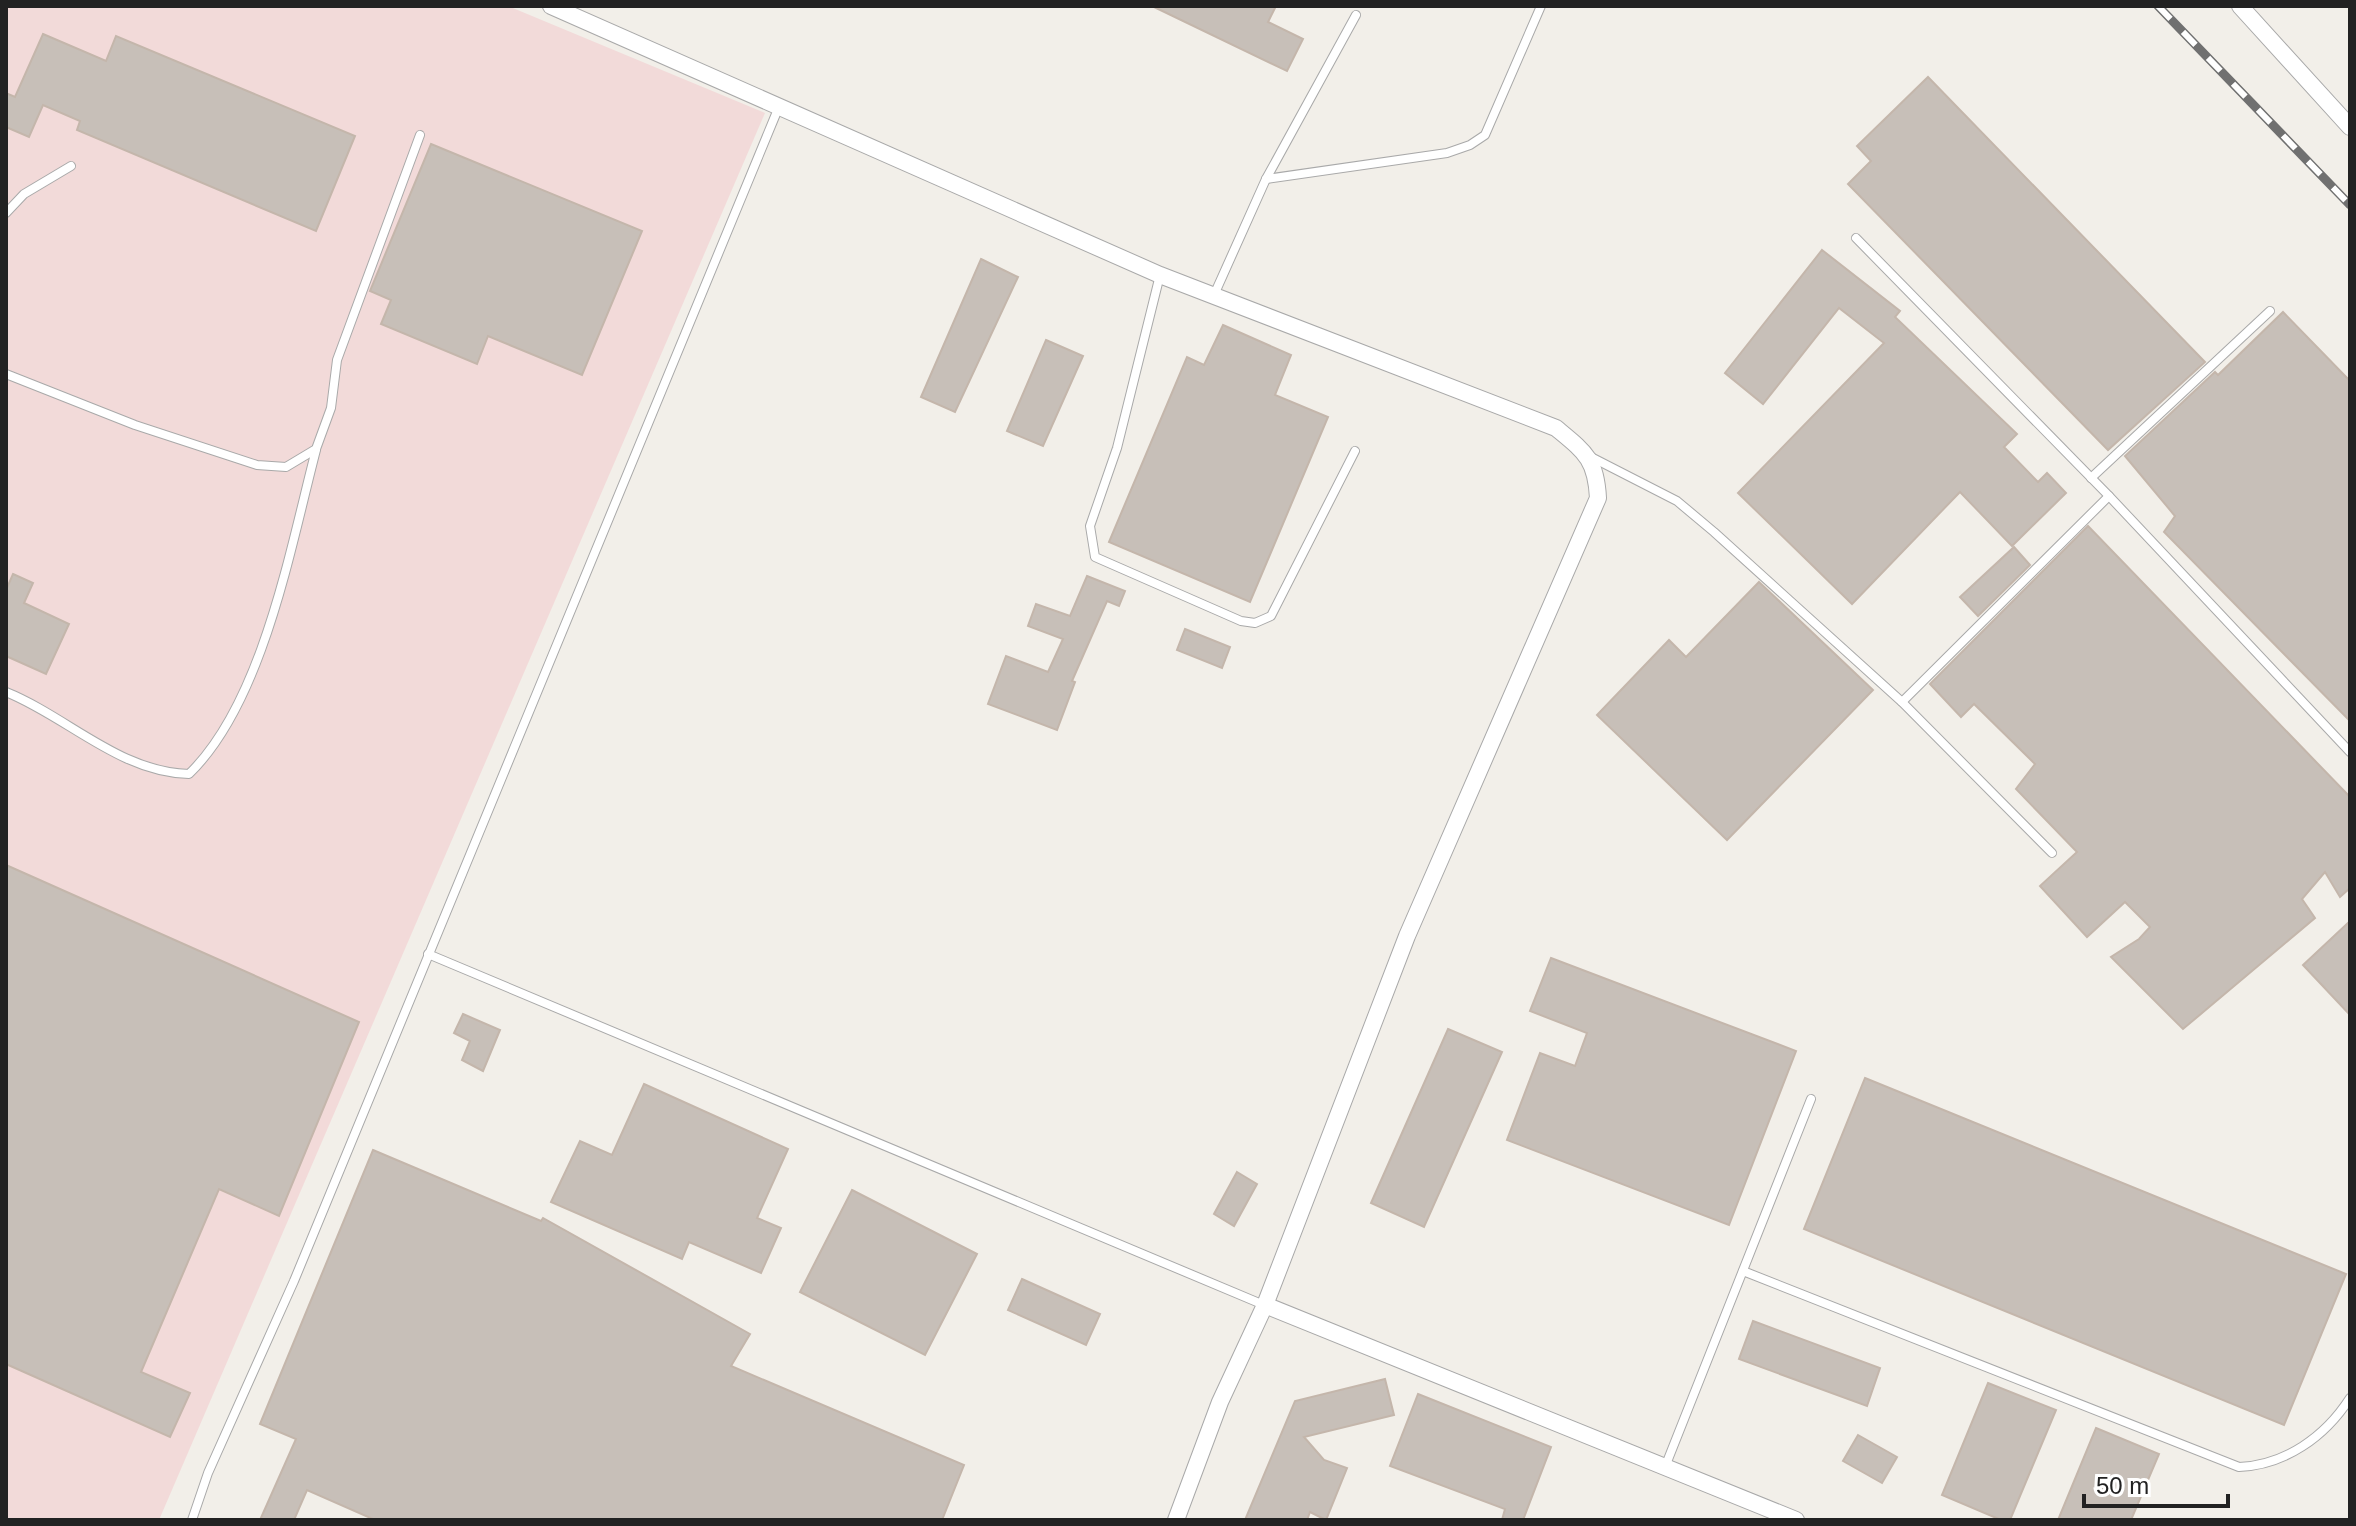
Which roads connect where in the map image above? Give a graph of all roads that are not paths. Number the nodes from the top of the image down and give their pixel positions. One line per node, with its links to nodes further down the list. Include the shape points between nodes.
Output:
1 (551, 6): 5 (street)
2 (1541, 6): 9 (lane, via 1485,135 1470,145 1447,153)
3 (2240, 6): 6 (street)
4 (1356, 15): 9 (lane)
5 (778, 109): 12 (street); 25 (lane)
6 (2350, 127)
7 (420, 135): 16 (lane, via 337,360 331,408)
8 (71, 166): 10 (lane, via 24,194)
9 (1266, 179): 13 (lane)
10 (6, 213)
11 (1856, 238): 19 (lane)
12 (1160, 275): 13 (street); 17 (lane, via 1129,408 1090,526 1095,557 1255,623 1271,616)
13 (1214, 295): 18 (street, via 1556,428)
14 (2270, 311): 19 (lane)
15 (6, 374): 16 (lane, via 257,465 286,467)
16 (316, 449): 21 (lane, via 272,614 232,718 211,753 189,774 162,773 126,759)
17 (1355, 451)
18 (1590, 457): 22 (lane, via 1677,501); 28 (street, via 1598,498 1407,936)
19 (2091, 478): 20 (lane)
20 (2109, 496): 22 (lane); 23 (lane)
21 (6, 692)
22 (1902, 702): 24 (lane)
23 (2350, 752)
24 (2052, 853)
25 (428, 954): 28 (lane); 31 (lane)
26 (1811, 1099): 27 (lane)
27 (1743, 1271): 29 (lane, via 2239,1467 2284,1460 2321,1432); 30 (lane)
28 (1265, 1305): 30 (street); 32 (street, via 1220,1402)
29 (2350, 1398)
30 (1665, 1467): 33 (street)
31 (192, 1520)
32 (1176, 1520)
33 (1796, 1520)

